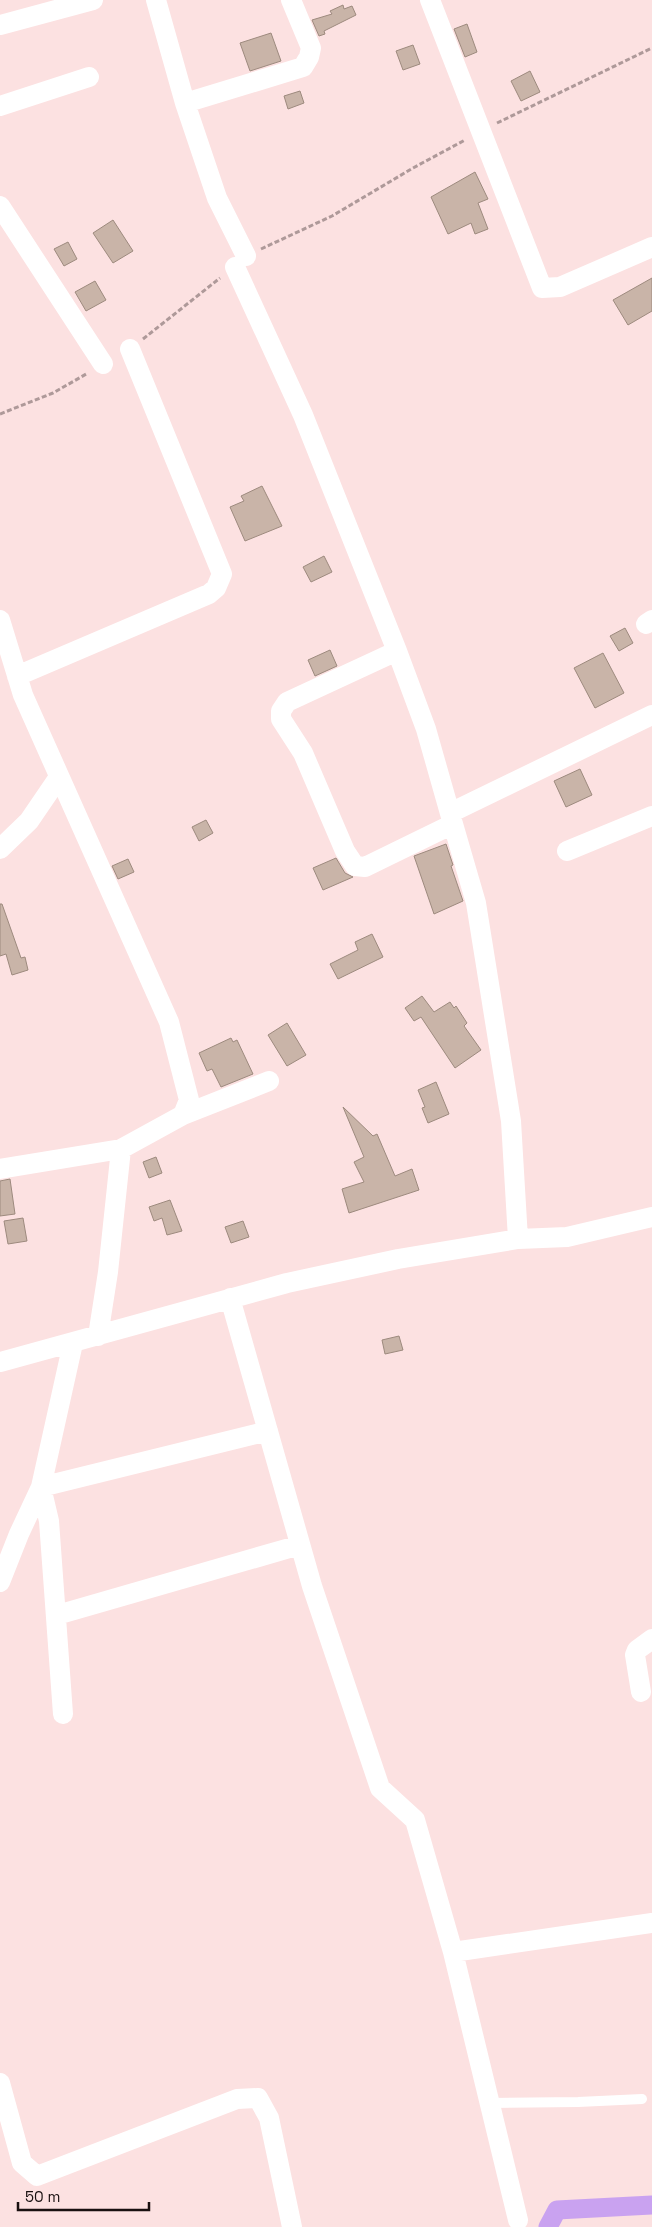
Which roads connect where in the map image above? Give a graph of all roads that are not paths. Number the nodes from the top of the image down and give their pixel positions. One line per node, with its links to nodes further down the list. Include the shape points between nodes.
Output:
1 (93, 0): 5 (street)
2 (156, 0): 7 (street)
3 (291, 0): 7 (street, via 311,48 303,67)
4 (430, 0): 10 (street, via 542,288 560,286)
5 (0, 25)
6 (89, 77): 8 (street)
7 (185, 103): 14 (street, via 241,261)
8 (0, 106)
9 (0, 206): 12 (street)
10 (652, 248)
11 (130, 349): 15 (street, via 222,574 220,581 209,594)
12 (103, 364)
13 (0, 620): 15 (street)
14 (397, 651): 19 (street, via 426,729); 19 (street, via 288,702 281,711 281,719 303,753 344,851 355,866 374,863)
15 (17, 676): 17 (street)
16 (652, 715): 19 (street)
17 (59, 777): 20 (street, via 29,821); 23 (street, via 169,1022 189,1100)
18 (652, 816): 21 (street)
19 (452, 819): 27 (street, via 476,903 511,1121)
20 (0, 849)
21 (567, 851)
22 (269, 1081): 23 (street)
23 (184, 1115): 24 (street)
24 (121, 1149): 25 (street); 29 (street)
25 (0, 1170)
26 (652, 1217): 27 (street, via 567,1237)
27 (518, 1239): 28 (street, via 398,1259)
28 (230, 1298): 29 (street); 32 (street)
29 (98, 1336): 30 (street)
30 (73, 1343): 31 (street); 33 (street)
31 (0, 1362)
32 (268, 1431): 33 (street); 35 (street)
33 (41, 1487): 34 (street); 37 (street, via 49,1521)
34 (10, 1535): 36 (street)
35 (300, 1545): 37 (street); 42 (street, via 380,1788 415,1820)
36 (0, 1582)
37 (57, 1615): 40 (street)
38 (652, 1639): 39 (street, via 636,1650)
39 (641, 1692)
40 (63, 1714)
41 (652, 1923): 42 (street)
42 (453, 1952): 45 (street)
43 (0, 2083): 47 (street, via 22,2163 37,2176 238,2099 258,2098 269,2118)
44 (642, 2099): 45 (lane)
45 (490, 2103): 46 (street)
46 (518, 2220)
47 (292, 2227)

